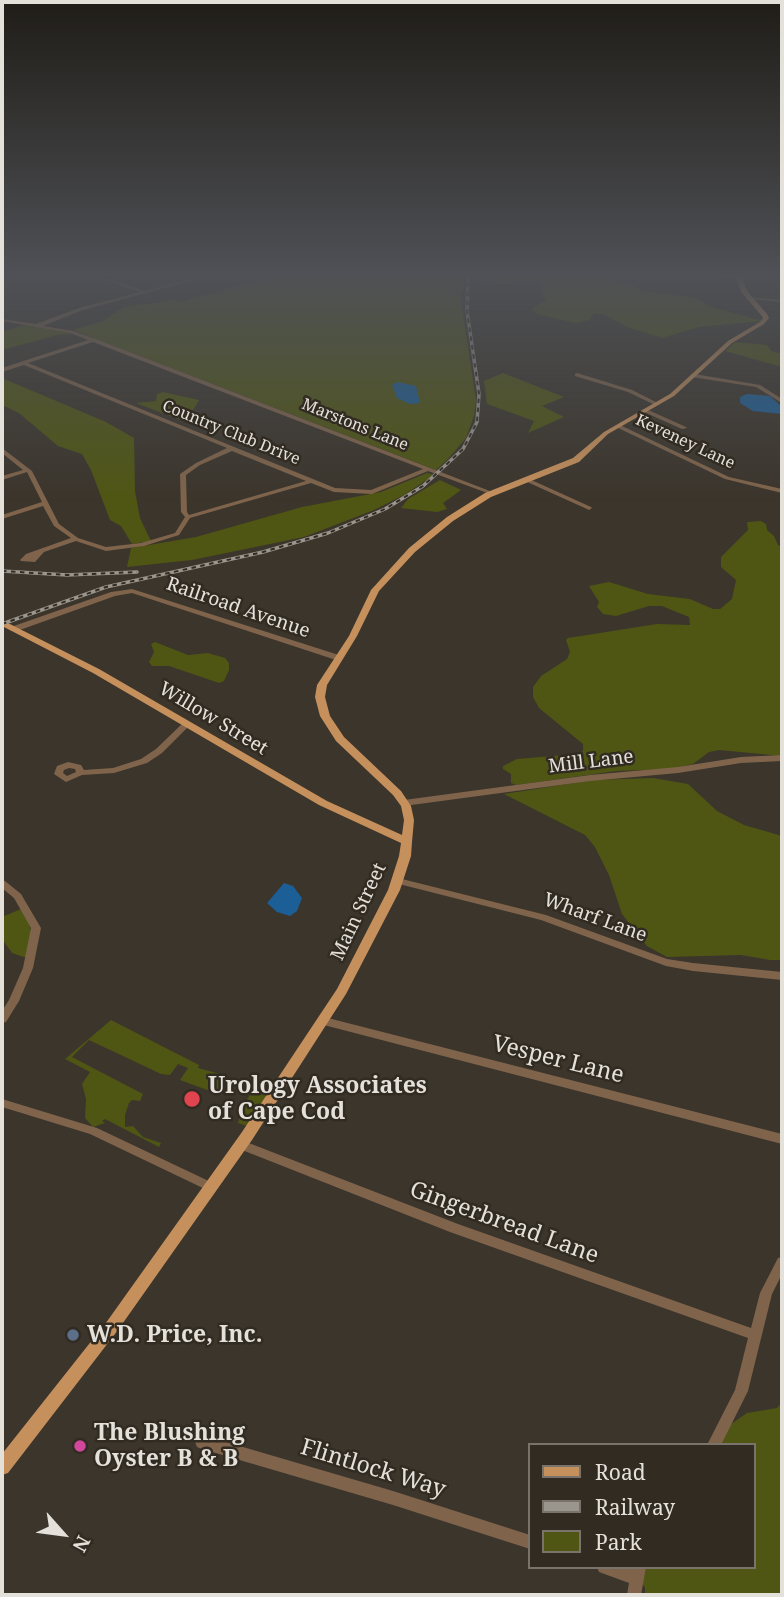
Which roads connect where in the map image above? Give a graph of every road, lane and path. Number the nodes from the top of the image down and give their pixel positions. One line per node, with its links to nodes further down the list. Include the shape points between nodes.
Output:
1 (64, 351): 4 (street)
2 (121, 351): 15 (street, Marstons Lane)
3 (721, 351): 7 (main road)
4 (26, 364): 5 (street); 13 (street, Country Club Drive)
5 (2, 370)
6 (577, 375): 9 (street)
7 (694, 376): 8 (street, via 758,386); 9 (main road)
8 (782, 401)
9 (657, 404): 10 (main road)
10 (646, 411): 11 (main road); 12 (street)
11 (618, 426): 18 (main road, via 576,460); 21 (street, Keveney Lane, via 720,475)
12 (684, 428)
13 (233, 448): 19 (street, Country Club Drive); 27 (street, via 183,474)
14 (2, 450): 16 (street)
15 (427, 469): 19 (street, Country Club Drive, via 364,493 334,490); 23 (street, Marstons Lane)
16 (28, 470): 17 (street); 24 (street)
17 (2, 478)
18 (527, 480): 23 (main road); 25 (street)
19 (311, 481): 27 (street)
20 (782, 485): 21 (street)
21 (774, 489): 22 (street, Keveney Lane)
22 (782, 491)
23 (488, 495): 32 (main road, via 430,533 384,579)
24 (43, 504): 26 (street); 28 (street, via 56,525)
25 (589, 508)
26 (2, 517)
27 (188, 517): 28 (street, via 177,534 142,545 106,549)
28 (76, 539): 29 (street)
29 (41, 551)
30 (2, 622): 31 (main road, Willow Street)
31 (14, 629): 32 (street, Railroad Avenue, via 127,591); 33 (main road, Willow Street)
32 (338, 659): 36 (main road, via 321,689 325,716 346,746)
33 (187, 724): 35 (street, via 150,758 114,770); 37 (main road, Willow Street, via 337,810)
34 (782, 758): 36 (street, Mill Lane)
35 (81, 773)
36 (404, 803): 37 (main road, Main Street)
37 (407, 842): 38 (main road, Main Street)
38 (398, 881): 40 (street, Wharf Lane, via 543,917 666,962); 42 (main road, Main Street)
39 (2, 883): 41 (street, via 19,896 36,928 28,968)
40 (782, 976)
41 (2, 1019)
42 (324, 1021): 44 (street, Vesper Lane); 45 (main road, Main Street)
43 (2, 1103): 46 (street, via 93,1131)
44 (782, 1139)
45 (241, 1145): 46 (main road, Main Street); 48 (street, Gingerbread Lane, via 466,1233)
46 (211, 1187): 51 (main road, Main Street, via 113,1325)
47 (782, 1262): 48 (street, via 766,1293)
48 (755, 1335): 50 (street, via 741,1391)
49 (202, 1441): 52 (street, Flintlock Way)
50 (715, 1443)
51 (2, 1468)
52 (528, 1541)
53 (615, 1569): 54 (street)
54 (637, 1573): 55 (street)
55 (634, 1595)

